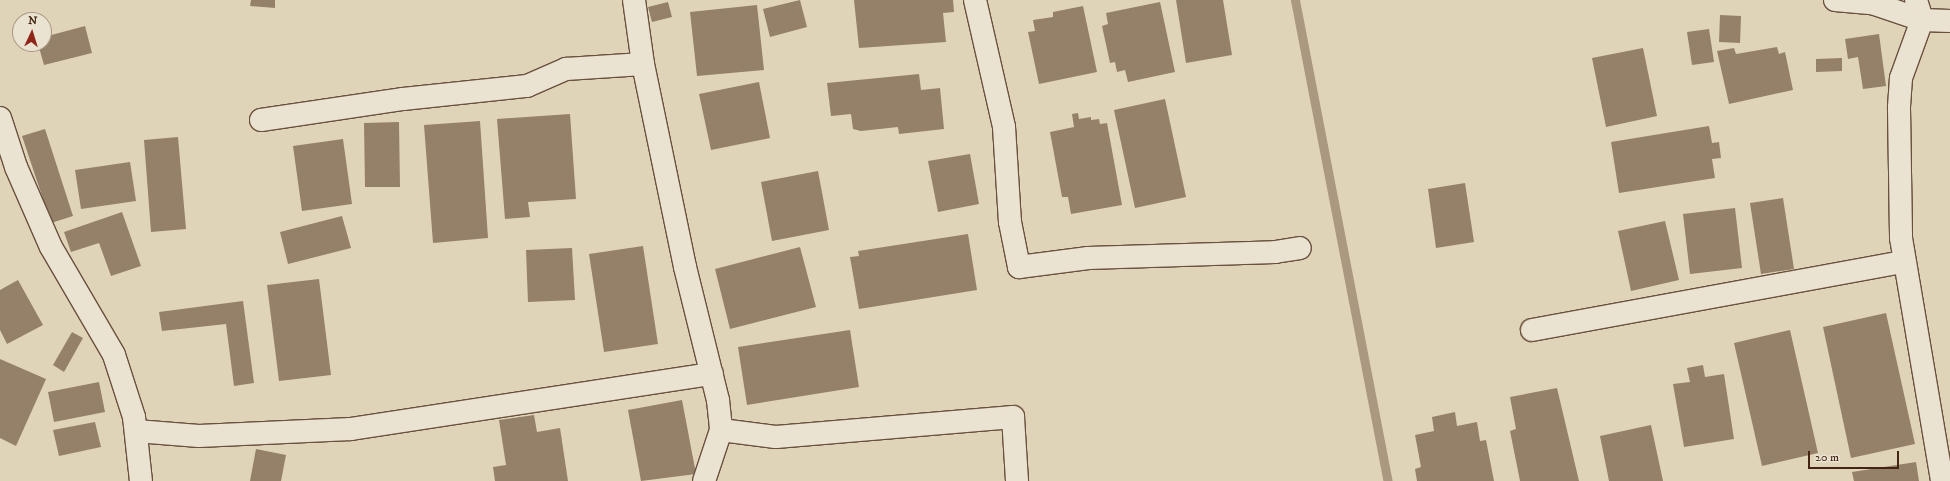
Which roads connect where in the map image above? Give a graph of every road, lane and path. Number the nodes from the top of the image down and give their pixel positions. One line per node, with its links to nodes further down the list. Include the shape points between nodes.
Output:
1 (634, 0): 6 (street)
2 (975, 0): 9 (street, via 1004,127 1010,222 1019,268 1088,258 1275,252)
3 (1835, 0): 4 (street)
4 (1919, 10): 5 (street); 10 (street, via 1901,78 1899,108)
5 (1950, 21)
6 (643, 64): 8 (street, via 566,70 527,86 403,99); 12 (street)
7 (0, 118): 14 (street, via 16,168 51,247 114,355)
8 (261, 120)
9 (1300, 248)
10 (1904, 262): 11 (street); 18 (street)
11 (1532, 330)
12 (712, 374): 13 (street); 14 (street, via 351,430 199,436)
13 (721, 430): 16 (street); 17 (street, via 776,437 1013,417)
14 (136, 431): 15 (street)
15 (141, 481)
16 (704, 481)
17 (1017, 481)
18 (1942, 481)

